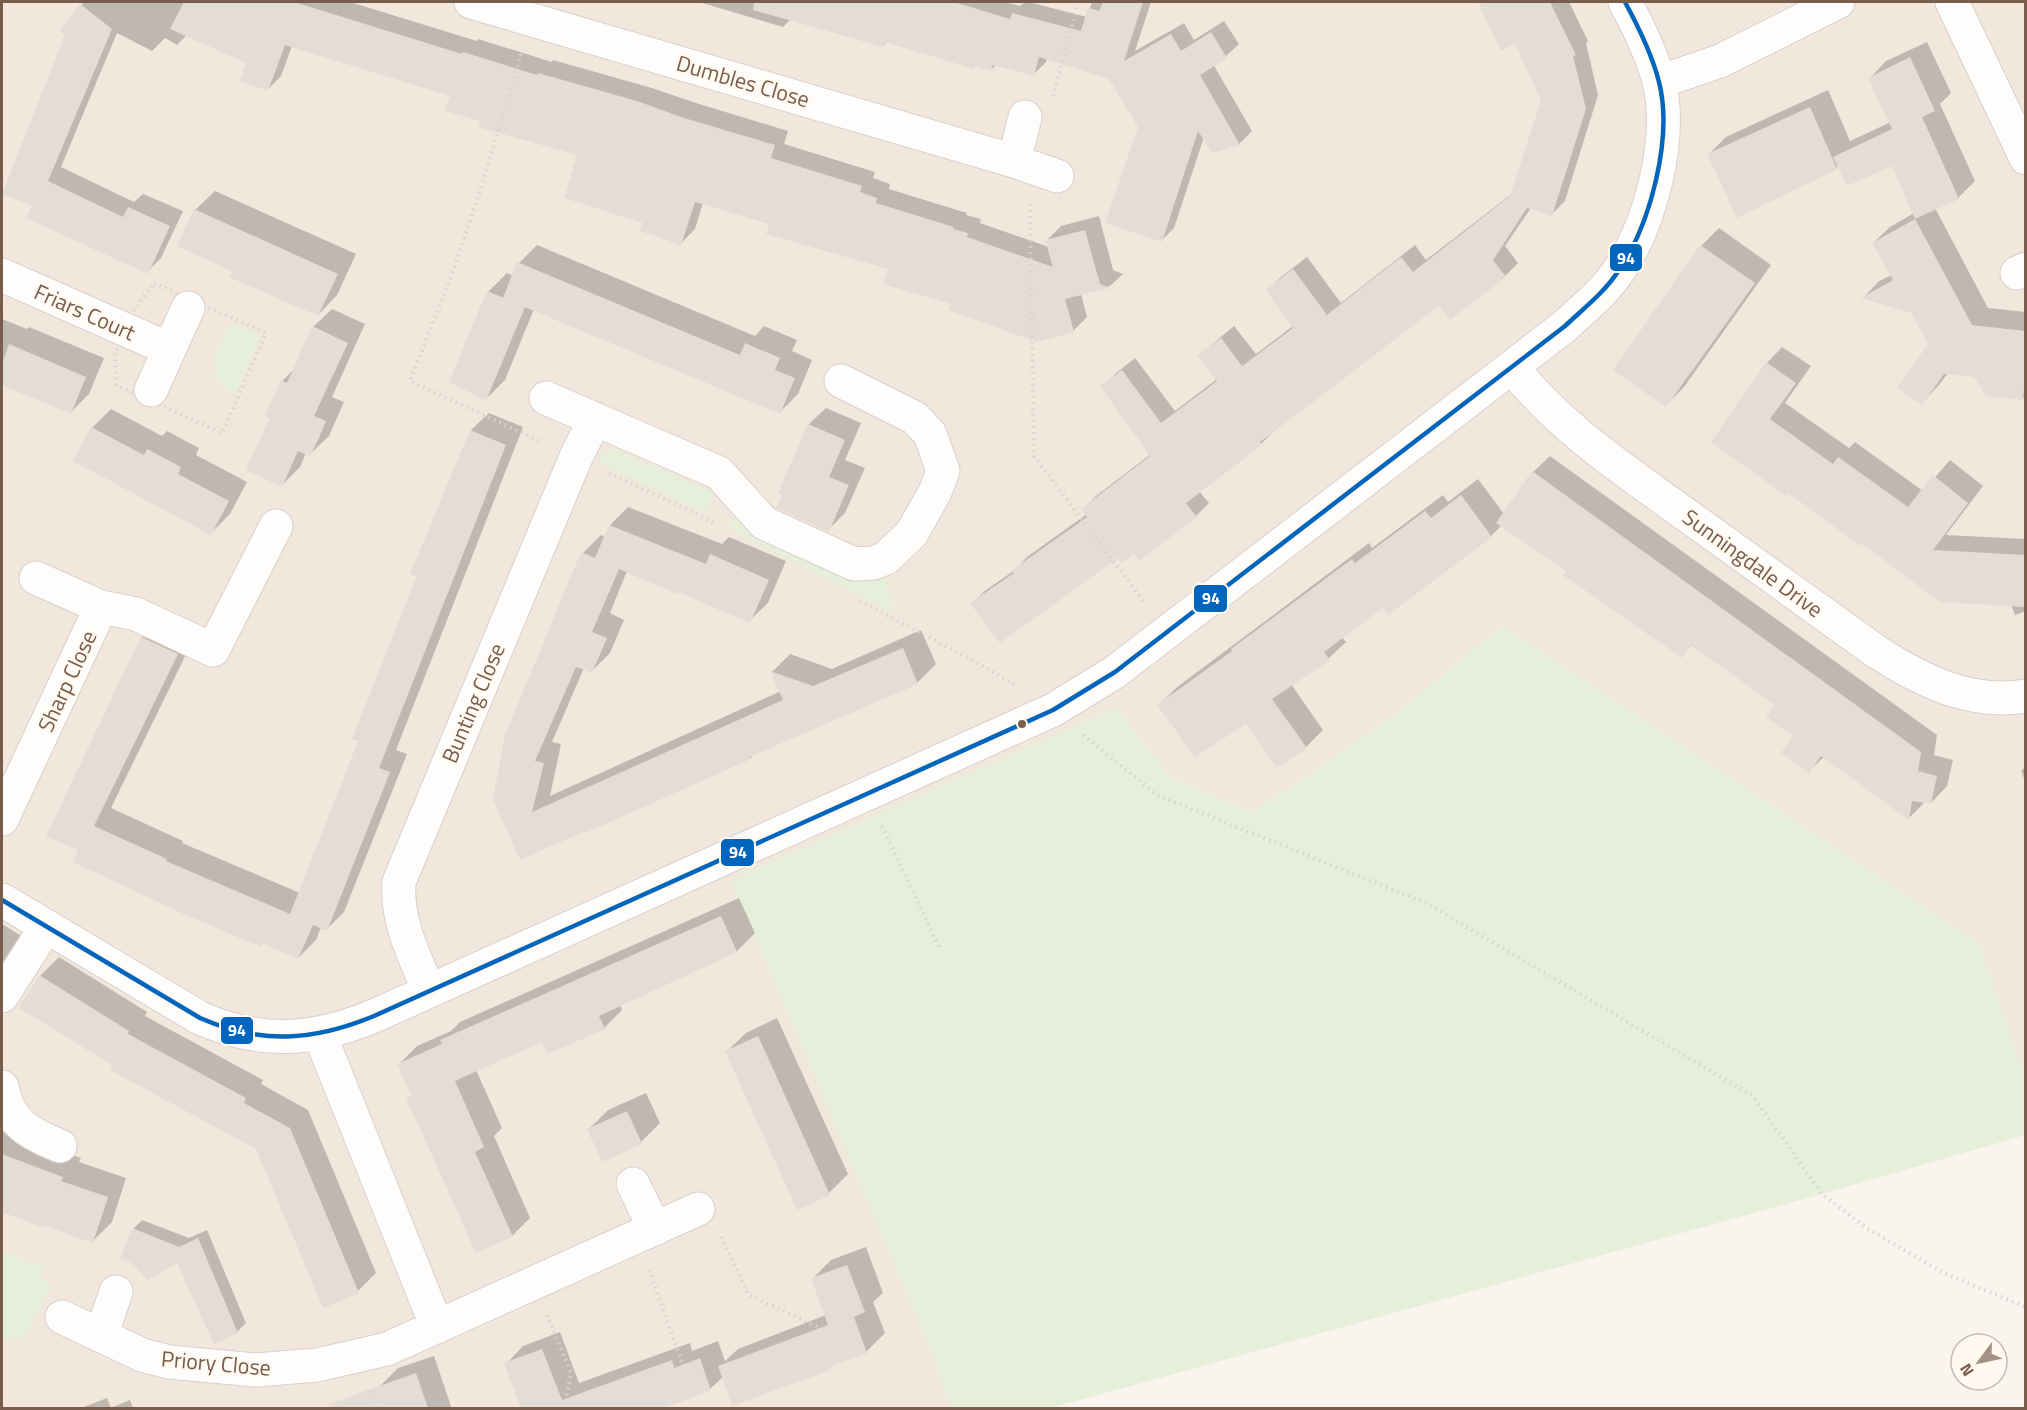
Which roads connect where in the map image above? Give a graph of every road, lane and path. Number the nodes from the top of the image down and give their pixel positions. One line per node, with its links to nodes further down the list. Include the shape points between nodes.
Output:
1 (471, 2): 6 (street, Dumbles Close)
2 (1078, 2): 8 (path, via 1047,116 1027,110)
3 (1625, 2): 7 (street)
4 (1838, 2): 7 (street, via 1720,60)
5 (1952, 2): 9 (street)
6 (531, 19): 10 (street, Dumbles Close); 19 (path, via 480,191 410,381)
7 (1659, 82): 14 (street, via 1662,141 1654,184 1639,233 1620,270 1565,326)
8 (1024, 117): 10 (street)
9 (2025, 159)
10 (1034, 167): 25 (path, via 1034,456)
11 (2, 275): 13 (street, Friars Court)
12 (188, 308): 13 (street)
13 (169, 349): 16 (street)
14 (1512, 367): 25 (street); 26 (street, Sunningdale Drive, via 1565,425 1885,657 1929,682 1956,691 2006,699)
15 (841, 381): 18 (street, via 915,418 930,434 943,471 912,533 886,558 874,563 854,564 764,523 719,473)
16 (151, 390)
17 (546, 398): 18 (street)
18 (595, 419): 19 (street, Bunting Close)
19 (576, 458): 21 (path); 33 (street, Bunting Close, via 399,882 400,919)
20 (276, 526): 24 (street, via 213,650 136,614)
21 (719, 527)
22 (36, 578): 24 (street, Sharp Close)
23 (857, 599): 27 (path, via 963,655)
24 (101, 607): 29 (street, Sharp Close)
25 (1167, 633): 27 (street, via 1115,672)
26 (2025, 696)
27 (1053, 710): 28 (street); 43 (path, via 1158,795 1426,903 1753,1096 1822,1194 1868,1229 1946,1274)
28 (866, 793): 32 (path); 33 (street)
29 (2, 819)
30 (2, 900): 31 (street)
31 (46, 927): 34 (street); 35 (street, via 222,1028 268,1036)
32 (940, 949)
33 (429, 991): 35 (street)
34 (2, 996)
35 (320, 1035): 45 (street)
36 (2, 1087): 37 (street, via 4,1098 22,1126)
37 (60, 1146)
38 (633, 1184): 40 (street)
39 (698, 1209): 40 (street, Priory Close); 46 (path, via 705,1205 749,1295)
40 (646, 1233): 41 (street, Priory Close); 48 (path)
41 (534, 1284): 45 (street, Priory Close); 49 (path, via 571,1373)
42 (116, 1292): 47 (street)
43 (2025, 1306)
44 (62, 1317): 47 (street, Priory Close)
45 (437, 1328): 47 (street, Priory Close, via 359,1357 256,1370 169,1362 142,1355)
46 (820, 1328)
47 (101, 1336)
48 (683, 1365)
49 (566, 1398)

